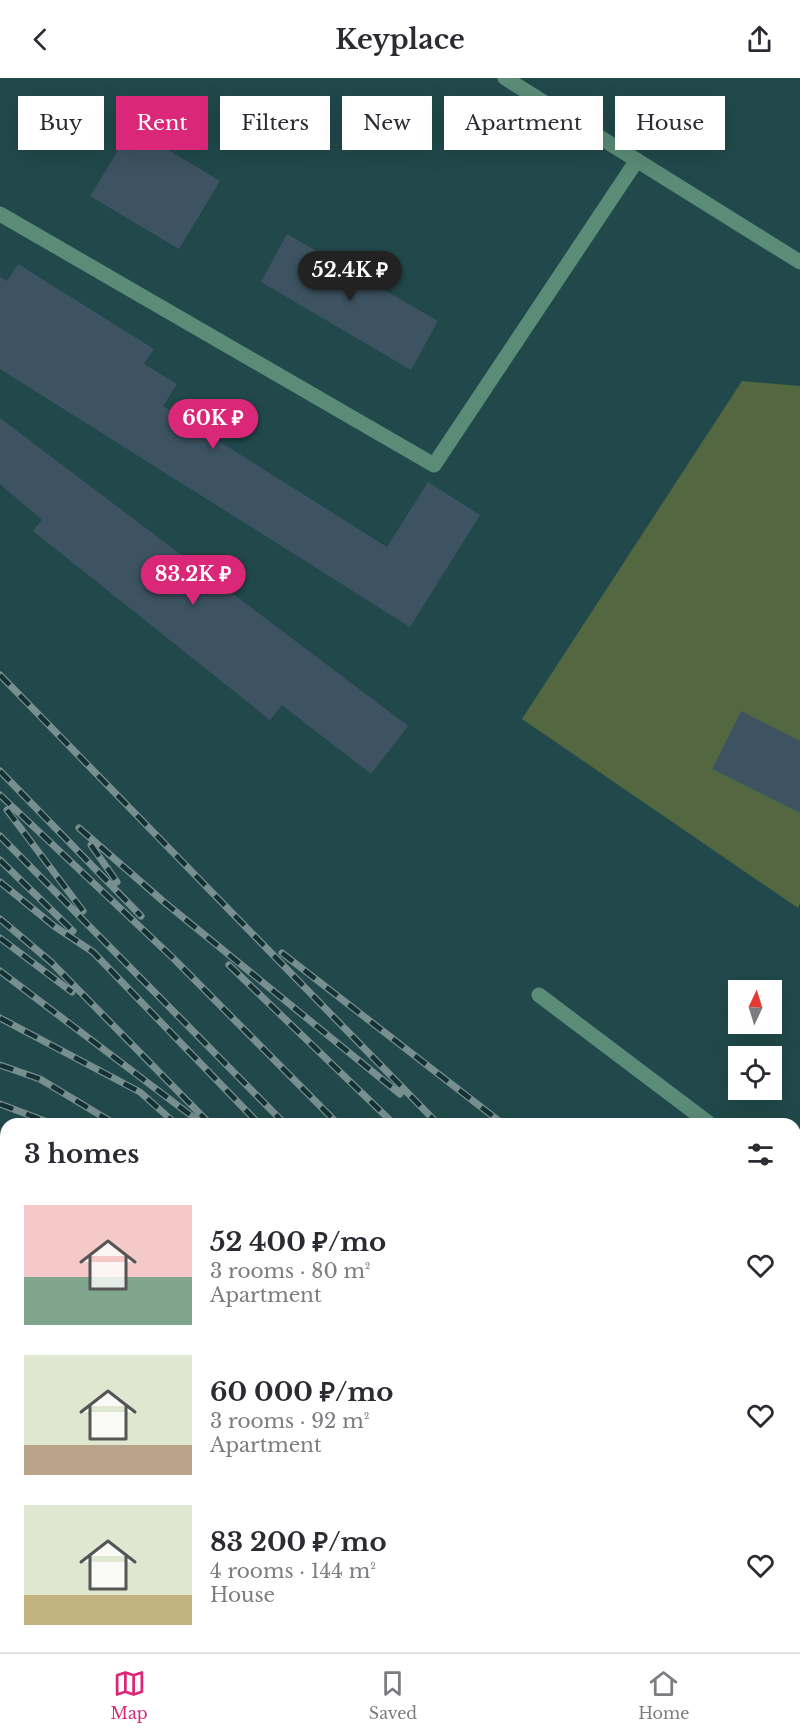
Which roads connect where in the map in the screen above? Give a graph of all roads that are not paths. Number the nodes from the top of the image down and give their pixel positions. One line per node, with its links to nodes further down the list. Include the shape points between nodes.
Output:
1 (506, 78): 2 (street)
2 (637, 160): 3 (street, via 434,465); 4 (street)
3 (0, 214)
4 (800, 262)
5 (539, 995): 6 (street)
6 (702, 1118)

